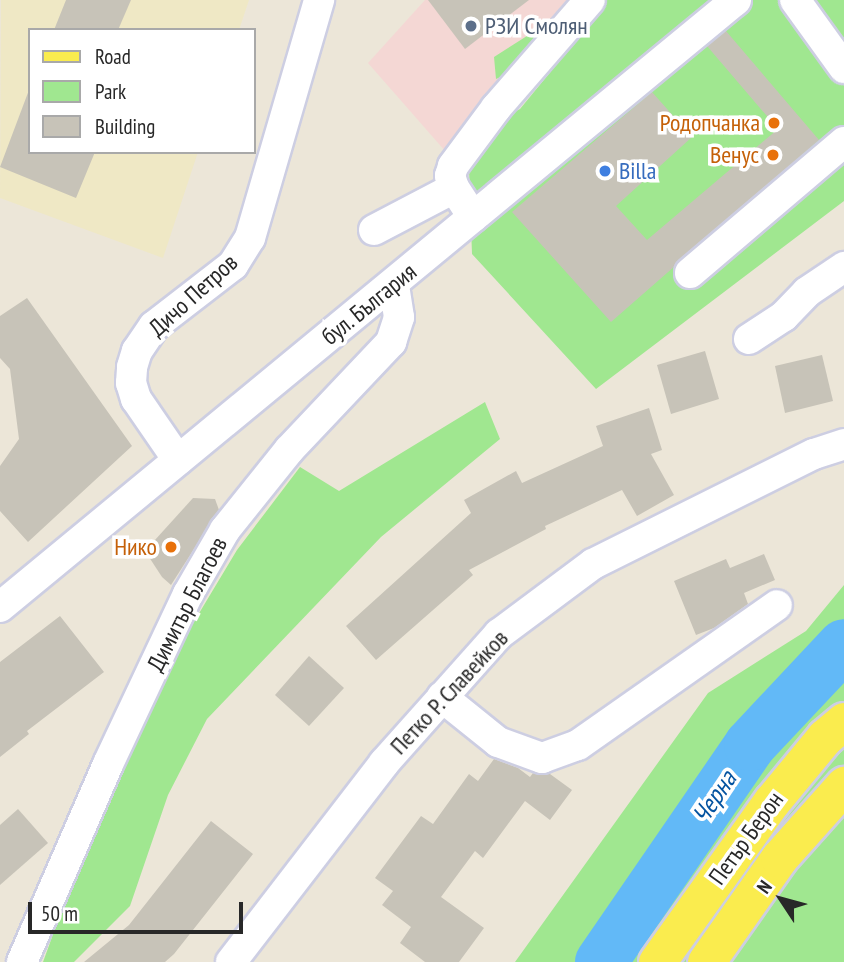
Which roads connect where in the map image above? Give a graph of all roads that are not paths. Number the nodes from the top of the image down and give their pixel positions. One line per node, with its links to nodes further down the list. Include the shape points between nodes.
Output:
1 (319, 0): 15 (street, Дичо Петров, via 250,237 233,265 154,327 137,351 131,383 136,399)
2 (590, 0): 7 (street, via 469,142 450,176)
3 (736, 0): 8 (street, бул. България)
4 (794, 0): 5 (street)
5 (844, 68)
6 (844, 142): 11 (street)
7 (454, 188): 8 (street); 9 (street)
8 (473, 217): 12 (street, бул. България)
9 (374, 230)
10 (844, 267): 13 (street)
11 (690, 273)
12 (394, 284): 15 (street, бул. България); 21 (street, Димитър Благоев, via 399,317 391,342 289,450 225,530 188,594)
13 (749, 339)
14 (844, 444): 18 (street, Петко Р. Славейков, via 814,454 593,564 499,634)
15 (178, 460): 17 (street, бул. България)
16 (777, 605): 18 (street, via 578,745 542,758 498,742)
17 (0, 607)
18 (443, 697): 22 (street, Петко Р. Славейков, via 384,763)
19 (844, 722): 23 (main road, Петър Берон, via 825,737 772,801)
20 (844, 785): 24 (main road, Петър Берон, via 779,858)
21 (22, 962)
22 (231, 962)
23 (657, 962)
24 (706, 962)

